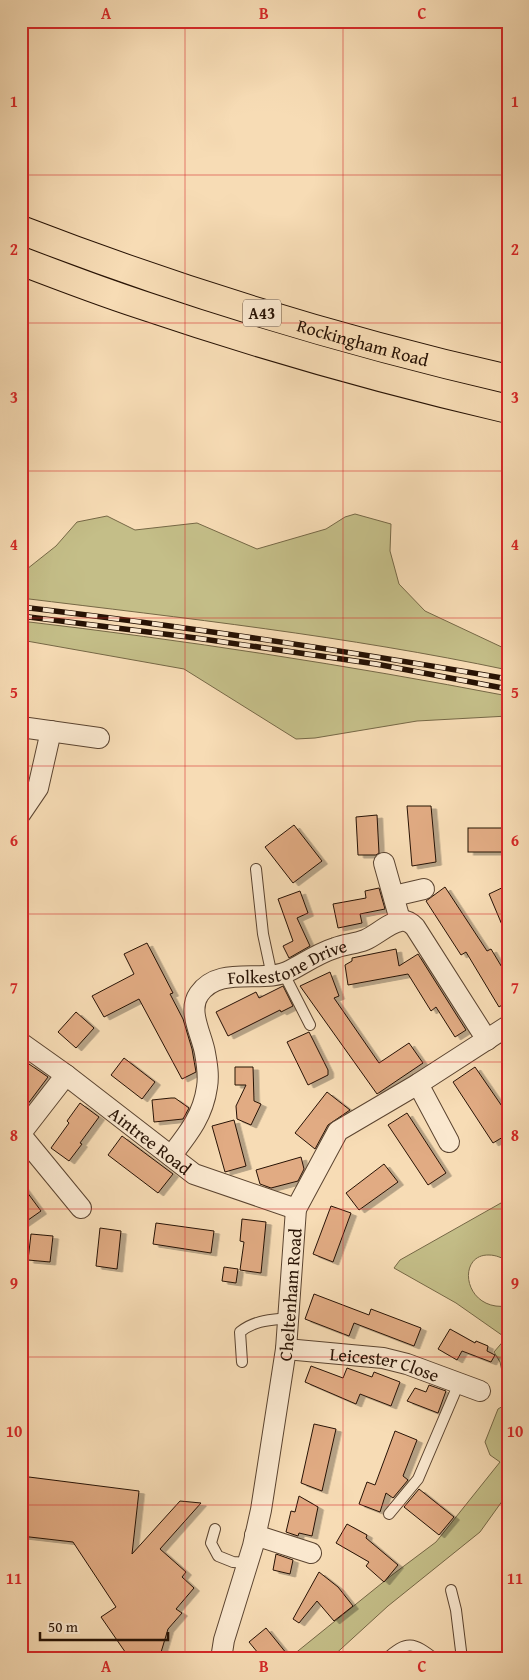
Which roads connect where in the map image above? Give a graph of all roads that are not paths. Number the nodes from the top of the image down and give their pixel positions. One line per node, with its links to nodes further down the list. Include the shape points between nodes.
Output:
1 (21, 230): 3 (highway, Rockingham Road / A43, via 278,318)
2 (21, 261): 4 (highway, Rockingham Road / A43, via 138,304 275,348)
3 (508, 379)
4 (508, 409)
5 (21, 727): 6 (street)
6 (51, 731): 7 (street); 8 (street, via 38,788)
7 (99, 738)
8 (21, 813)
9 (384, 863): 12 (street)
10 (256, 868): 14 (lane, via 264,934)
11 (424, 889): 12 (street)
12 (394, 896): 13 (street)
13 (400, 920): 14 (street, Folkestone Drive, via 362,941 321,953); 17 (street, via 415,926)
14 (278, 975): 15 (lane); 23 (street, Folkestone Drive, via 221,978 199,994 194,1004 195,1017 205,1050 207,1087 201,1113)
15 (310, 1025)
16 (508, 1026): 17 (street, Cheltenham Road)
17 (487, 1040): 20 (street, Cheltenham Road)
18 (21, 1043): 19 (street, Aintree Road)
19 (66, 1075): 21 (street); 23 (street, Aintree Road)
20 (418, 1084): 22 (street); 25 (street, Cheltenham Road, via 338,1132)
21 (21, 1134): 24 (street)
22 (449, 1142)
23 (171, 1156): 25 (street, Aintree Road, via 194,1174)
24 (81, 1208)
25 (296, 1208): 26 (street, Cheltenham Road)
26 (288, 1318): 27 (street, Cheltenham Road); 28 (lane, via 262,1320 240,1332)
27 (286, 1349): 29 (street, Leicester Close, via 383,1358); 33 (street, Cheltenham Road)
28 (242, 1362)
29 (459, 1383): 30 (street, Leicester Close); 31 (lane, via 418,1479)
30 (480, 1391)
31 (389, 1514)
32 (215, 1529): 35 (lane, via 211,1542 218,1556)
33 (255, 1534): 34 (street); 35 (street, Cheltenham Road)
34 (312, 1553)
35 (248, 1563): 37 (street, Cheltenham Road)
36 (451, 1590): 40 (lane)
37 (221, 1659)
38 (386, 1659): 39 (lane, via 400,1646 409,1644)
39 (435, 1659)
40 (462, 1659)

